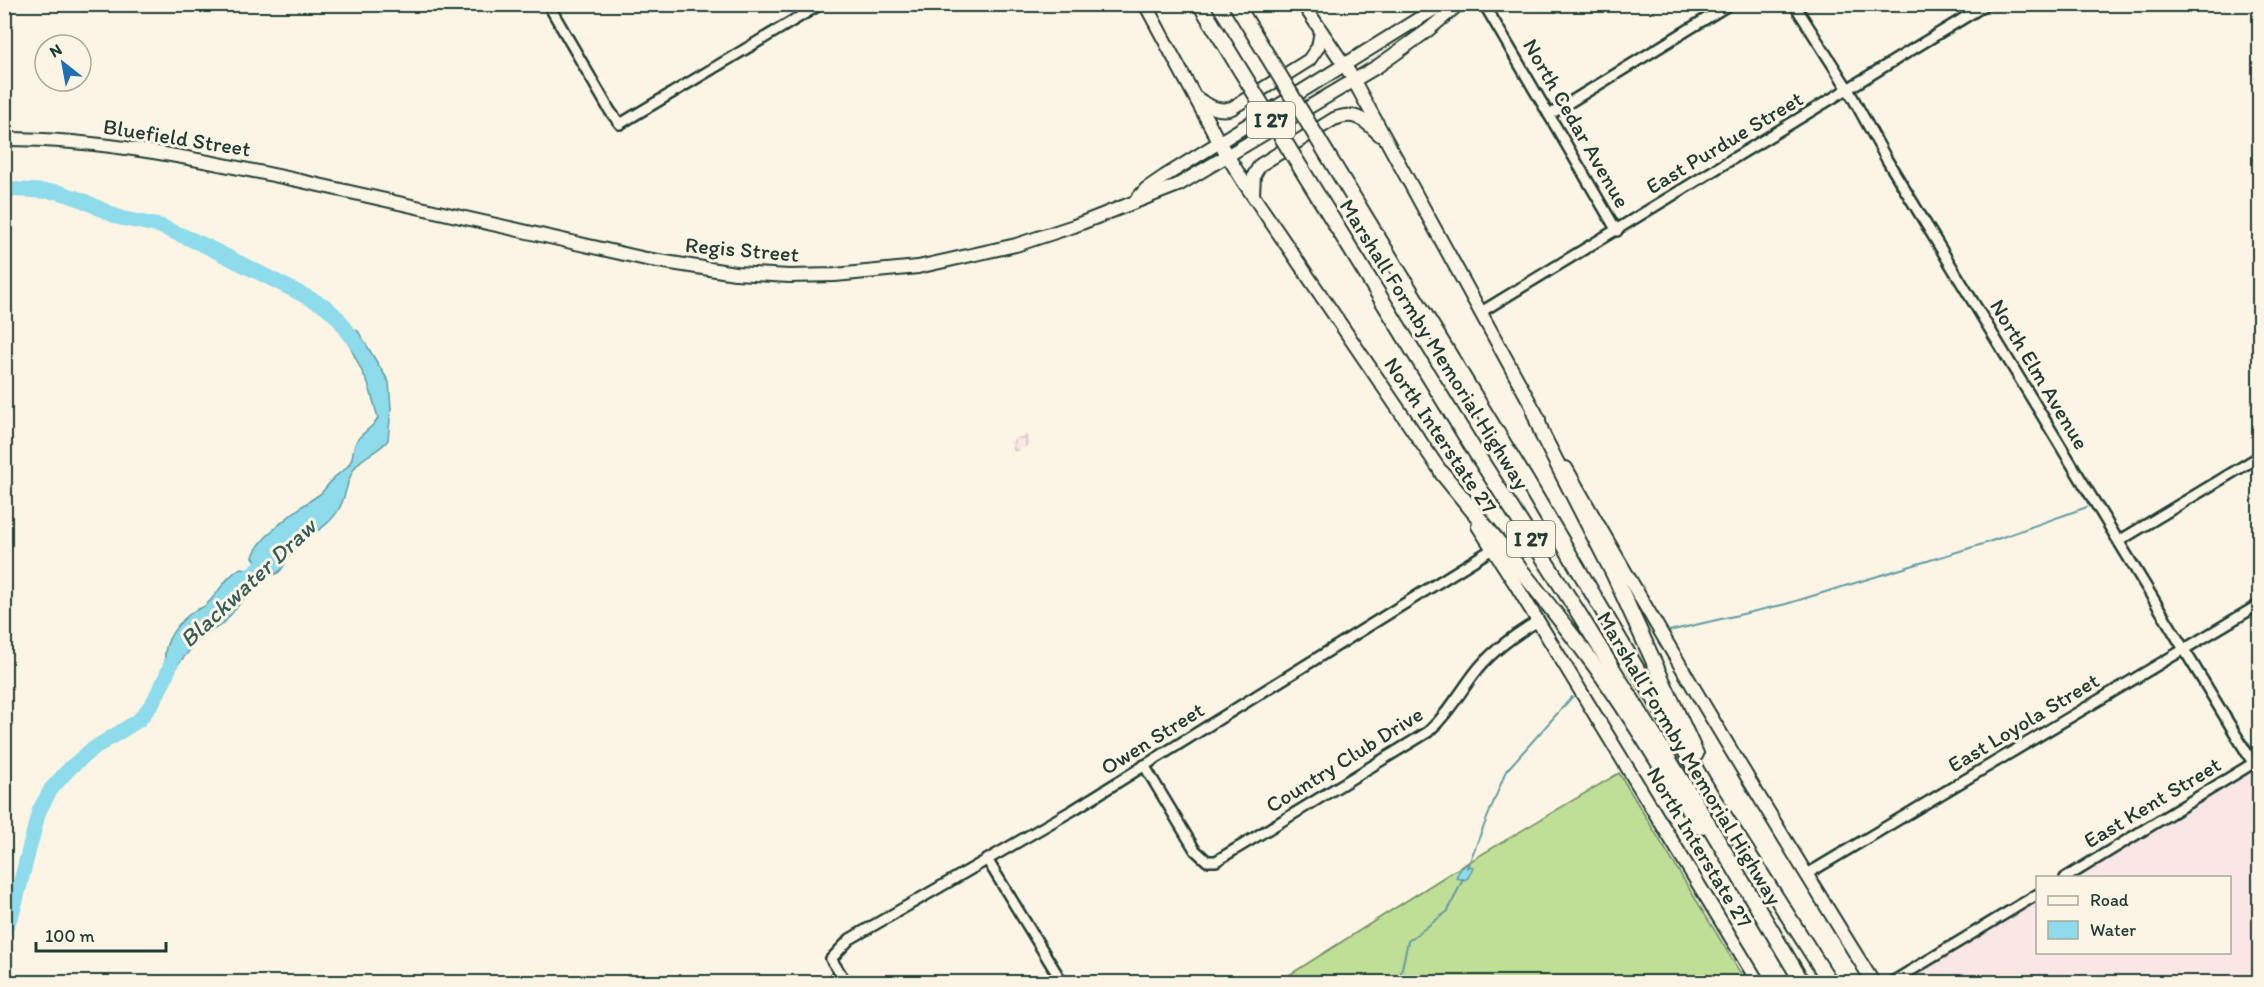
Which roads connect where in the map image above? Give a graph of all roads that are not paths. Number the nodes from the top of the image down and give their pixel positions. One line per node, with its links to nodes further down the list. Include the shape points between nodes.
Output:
1 (548, 4): 2 (street, via 620,124)
2 (821, 4)
3 (1145, 4): 17 (main road, North Interstate 27)
4 (1200, 4): 43 (highway, Marshall Formby Memorial Highway / I 27, bridge, via 1595,639)
5 (1236, 4): 38 (highway, Marshall Formby Memorial Highway / I 27, bridge, via 1521,472)
6 (1303, 4): 13 (main road)
7 (1445, 4): 14 (main road, Regis Street)
8 (1459, 4): 15 (main road, Regis Street, via 1403,48)
9 (1484, 4): 18 (street, North Cedar Avenue)
10 (1730, 4): 18 (street)
11 (1794, 4): 16 (street, North Elm Avenue)
12 (1987, 4): 16 (street, East Purdue Street)
13 (1321, 31): 14 (main road); 17 (main road, via 1318,47 1309,60 1232,108 1214,108)
14 (1344, 64): 15 (main road); 21 (main road, Regis Street)
15 (1353, 80): 20 (main road); 22 (main road, Regis Street)
16 (1848, 89): 26 (street, East Purdue Street); 31 (street, North Elm Avenue, via 1887,160)
17 (1194, 97): 21 (main road, North Interstate 27)
18 (1549, 115): 26 (street, North Cedar Avenue)
19 (4, 139): 23 (main road, Bluefield Street, via 160,153)
20 (1386, 140): 24 (main road, via 1360,118 1344,115 1264,161 1254,175); 27 (main road)
21 (1219, 142): 22 (main road, North Interstate 27); 25 (main road, Regis Street, via 1146,189)
22 (1227, 156): 24 (main road, North Interstate 27); 25 (main road, Regis Street, via 1178,185)
23 (340, 189): 25 (main road, Regis Street, via 646,259 735,273 789,276 877,272 952,261 1052,234)
24 (1253, 194): 30 (main road, North Interstate 27)
25 (1136, 200)
26 (1617, 231): 27 (street, East Purdue Street)
27 (1481, 312): 28 (main road)
28 (1534, 412): 38 (highway, via 1614,575 1698,758); 40 (main road, via 1612,550)
29 (2259, 456): 31 (street)
30 (1442, 473): 32 (main road, North Interstate 27); 43 (highway, via 1594,664)
31 (2119, 541): 35 (street, North Elm Avenue)
32 (1494, 548): 34 (main road, North Interstate 27); 37 (street, Owen Street)
33 (2259, 604): 35 (street, East Loyola Street)
34 (1538, 621): 37 (street, Country Club Drive, via 1487,659 1428,732 1216,861 1207,861 1195,850); 46 (main road, North Interstate 27)
35 (2183, 649): 36 (street, North Elm Avenue); 40 (street, East Loyola Street)
36 (2256, 761): 41 (street, East Kent Street)
37 (1144, 765): 39 (street, Owen Street)
38 (1711, 795): 48 (highway, Marshall Formby Memorial Highway / I 27)
39 (988, 861): 44 (street, Owen Street, via 850,939 831,959); 45 (street)
40 (1807, 874): 49 (main road)
41 (2068, 876)
42 (2036, 895): 50 (street)
43 (1757, 910): 47 (highway, Marshall Formby Memorial Highway / I 27)
44 (846, 982)
45 (1062, 982)
46 (1758, 982)
47 (1802, 982)
48 (1830, 982)
49 (1873, 982)
50 (1892, 982)

